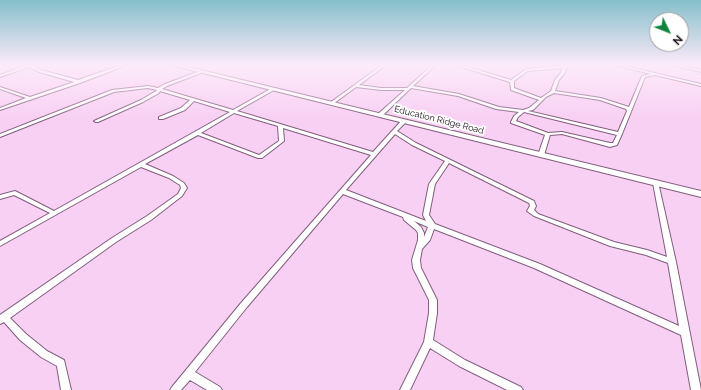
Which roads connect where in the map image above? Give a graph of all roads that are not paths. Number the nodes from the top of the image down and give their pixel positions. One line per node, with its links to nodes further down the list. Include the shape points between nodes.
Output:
1 (75, 83): 15 (street)
2 (174, 83): 12 (street)
3 (248, 83): 13 (main road, Education Ridge Road)
4 (360, 83): 9 (street)
5 (415, 83): 11 (street)
6 (512, 83): 17 (street, via 512,89)
7 (556, 83): 14 (street)
8 (641, 83): 22 (street)
9 (356, 86): 11 (street, via 381,89); 18 (street)
10 (0, 88): 15 (street)
11 (410, 88): 21 (street, via 459,95 498,108); 23 (street)
12 (160, 89): 16 (street); 25 (street, via 142,101); 32 (street, via 146,87 113,91)
13 (273, 89): 18 (main road, Education Ridge Road); 20 (street)
14 (554, 92): 17 (street); 22 (street, via 602,99 625,106)
15 (29, 98): 19 (street)
16 (193, 99): 20 (street); 24 (street, via 183,109)
17 (541, 99): 21 (street, via 536,107)
18 (332, 103): 23 (main road, Education Ridge Road)
19 (0, 109)
20 (233, 111): 27 (street); 29 (street)
21 (523, 111): 30 (street, via 513,122); 31 (street)
22 (630, 111): 31 (street)
23 (380, 115): 26 (main road, Education Ridge Road)
24 (161, 118)
25 (96, 121)
26 (404, 121): 28 (street); 34 (main road, Education Ridge Road)
27 (280, 126): 29 (street, via 282,141 260,157); 33 (street)
28 (395, 132): 33 (street); 35 (street)
29 (198, 133): 36 (street)
30 (548, 134): 31 (street, via 562,133 613,145); 34 (street)
31 (620, 134)
32 (0, 136)
33 (374, 154): 38 (street)
34 (541, 154): 37 (main road, Education Ridge Road)
35 (448, 160): 43 (street, via 432,184 426,215); 46 (street, via 532,202 530,211 536,215 612,244)
36 (142, 165): 41 (street); 47 (street, via 182,184 184,188 180,195)
37 (656, 183): 39 (main road, Education Ridge Road); 46 (street)
38 (342, 191): 42 (street); 50 (street, via 244,305)
39 (701, 194)
40 (0, 197): 41 (street, via 15,193)
41 (54, 213): 44 (street)
42 (402, 214): 43 (street); 45 (street, via 419,229)
43 (432, 225): 45 (street, via 427,240); 48 (street, via 537,266)
44 (0, 244)
45 (419, 248): 49 (street, via 417,268 433,300)
46 (672, 262): 48 (street)
47 (2, 318): 51 (street, via 44,354 61,363)
48 (685, 333): 56 (street)
49 (428, 342): 54 (street); 55 (street, via 462,363)
50 (189, 374): 52 (street); 53 (street)
51 (66, 390)
52 (175, 390)
53 (217, 390)
54 (405, 390)
55 (518, 390)
56 (696, 390)

